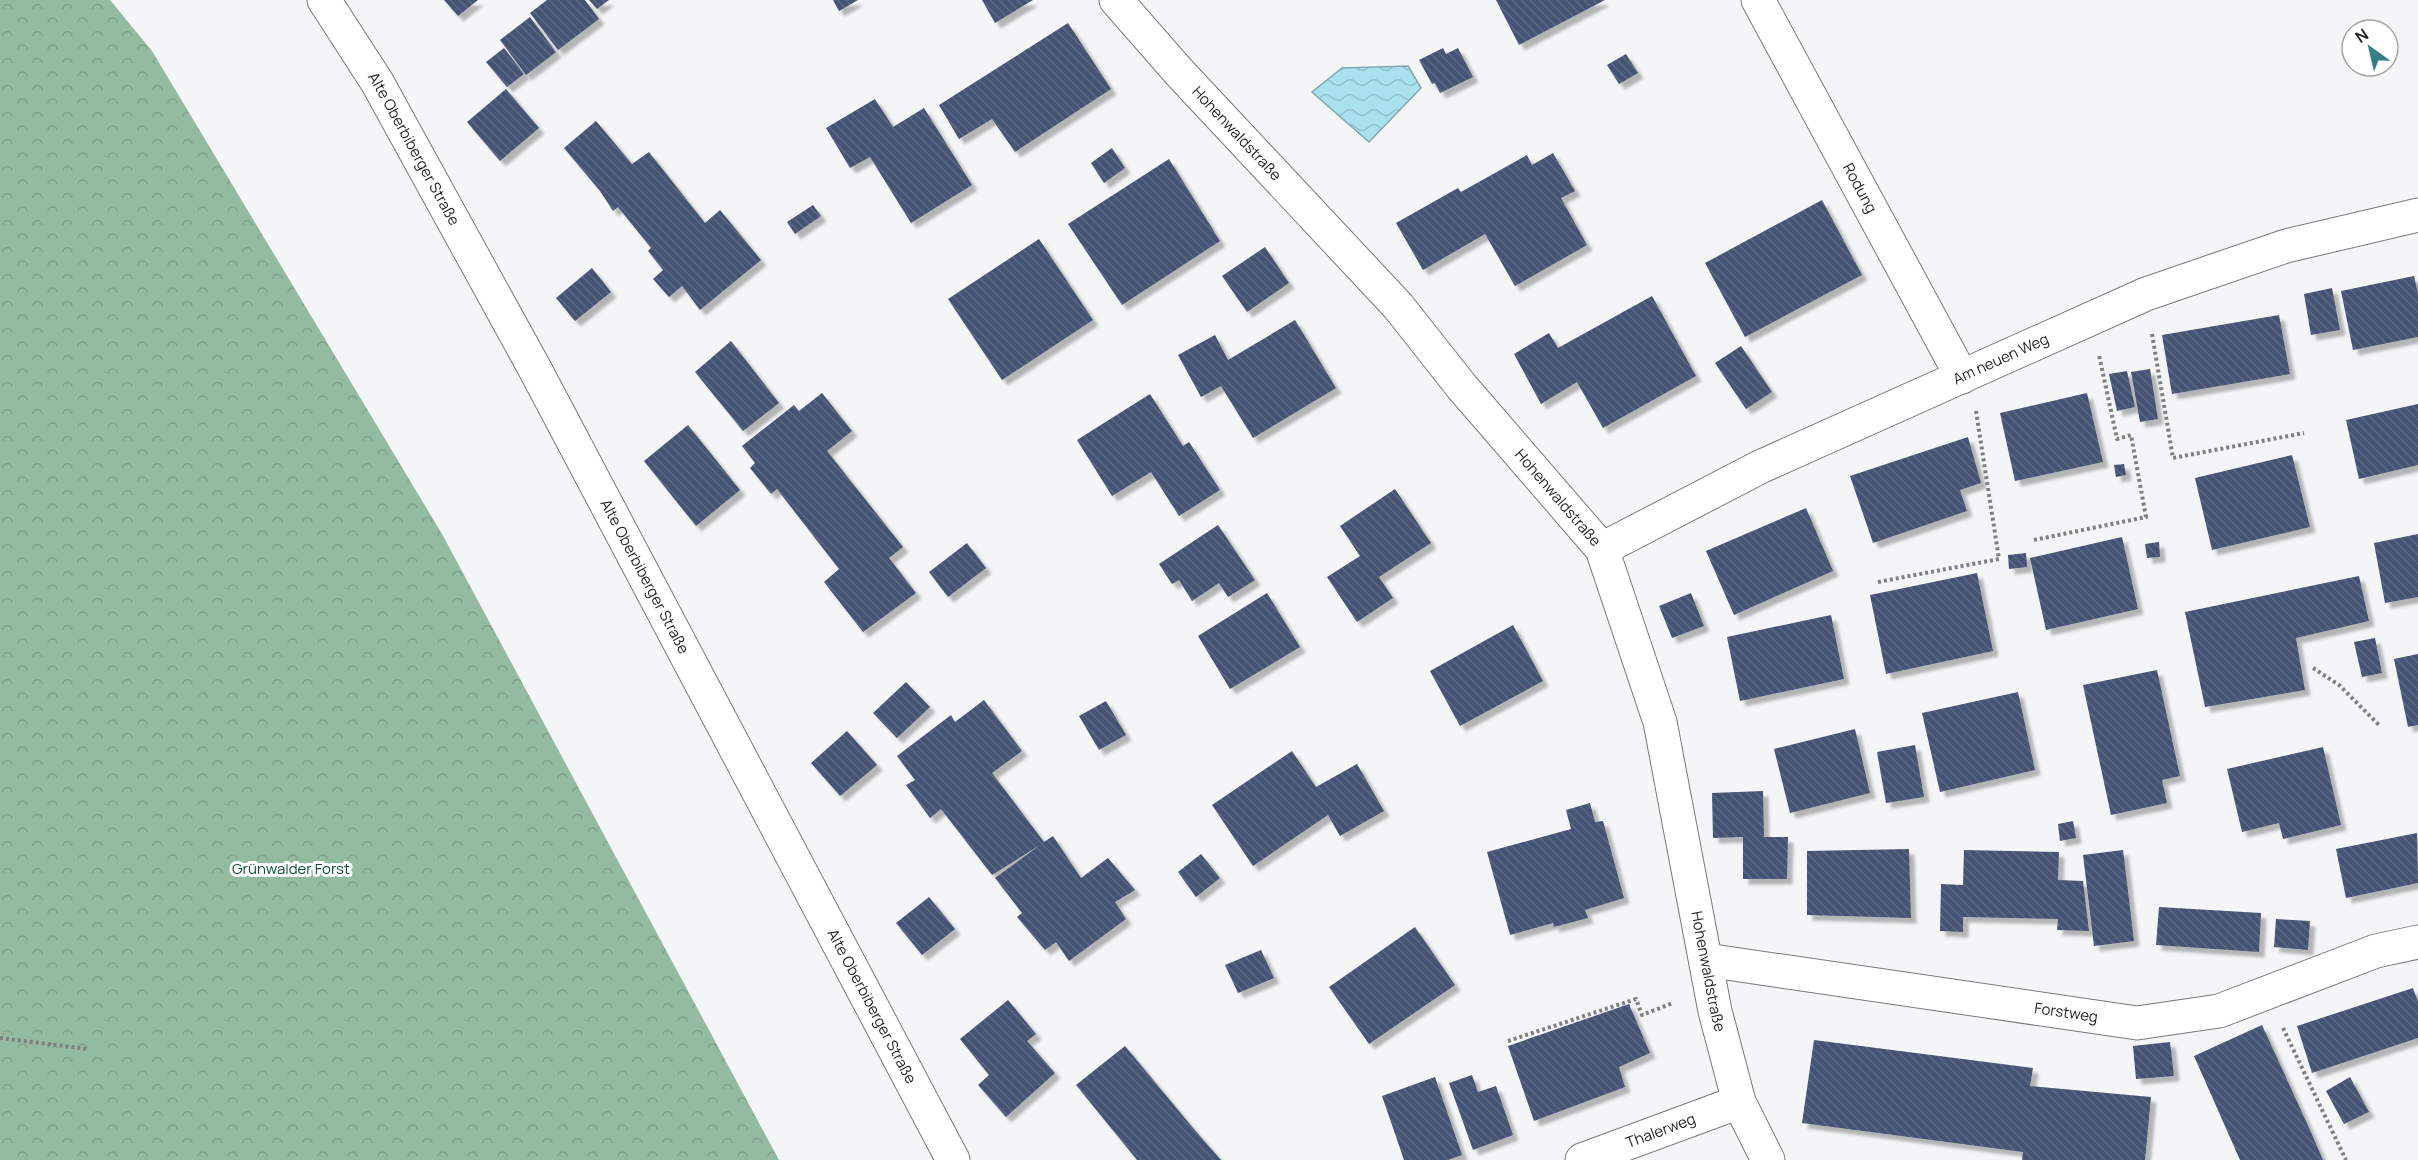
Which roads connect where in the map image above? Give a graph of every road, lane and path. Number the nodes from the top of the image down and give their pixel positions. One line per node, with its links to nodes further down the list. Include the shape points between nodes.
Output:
1 (324, 0): 21 (street, Alte Oberbiberger Straße, via 377,82 536,371)
2 (1116, 0): 10 (street, Hohenwaldstraße, via 1398,306 1462,387)
3 (1758, 0): 7 (street, Rodung)
4 (2418, 215): 5 (street, Am neuen Weg, via 2286,246)
5 (2146, 294): 6 (street, Am neuen Weg); 8 (path, via 2173,458)
6 (2092, 319): 7 (street, Am neuen Weg); 9 (path, via 2117,439 2132,435 2146,517)
7 (1966, 376): 10 (street, Am neuen Weg, via 1760,467); 11 (path, via 1999,559)
8 (2304, 433)
9 (2034, 540)
10 (1602, 549): 15 (street, Hohenwaldstraße, via 1660,722)
11 (1878, 582)
12 (2313, 668): 13 (path, via 2339,685)
13 (2380, 726)
14 (2418, 942): 16 (street, Forstweg, via 2376,951)
15 (1709, 974): 16 (street, Forstweg, via 2137,1023 2218,1011); 18 (path, via 1642,1015 1636,999); 20 (street, Hohenwaldstraße)
16 (2269, 992): 24 (path)
17 (0, 1038): 19 (path)
18 (1508, 1041)
19 (88, 1049)
20 (1739, 1102): 22 (street, Thalerweg); 23 (street, Hohenwaldstraße)
21 (952, 1160)
22 (1582, 1160)
23 (1768, 1160)
24 (2346, 1160)

